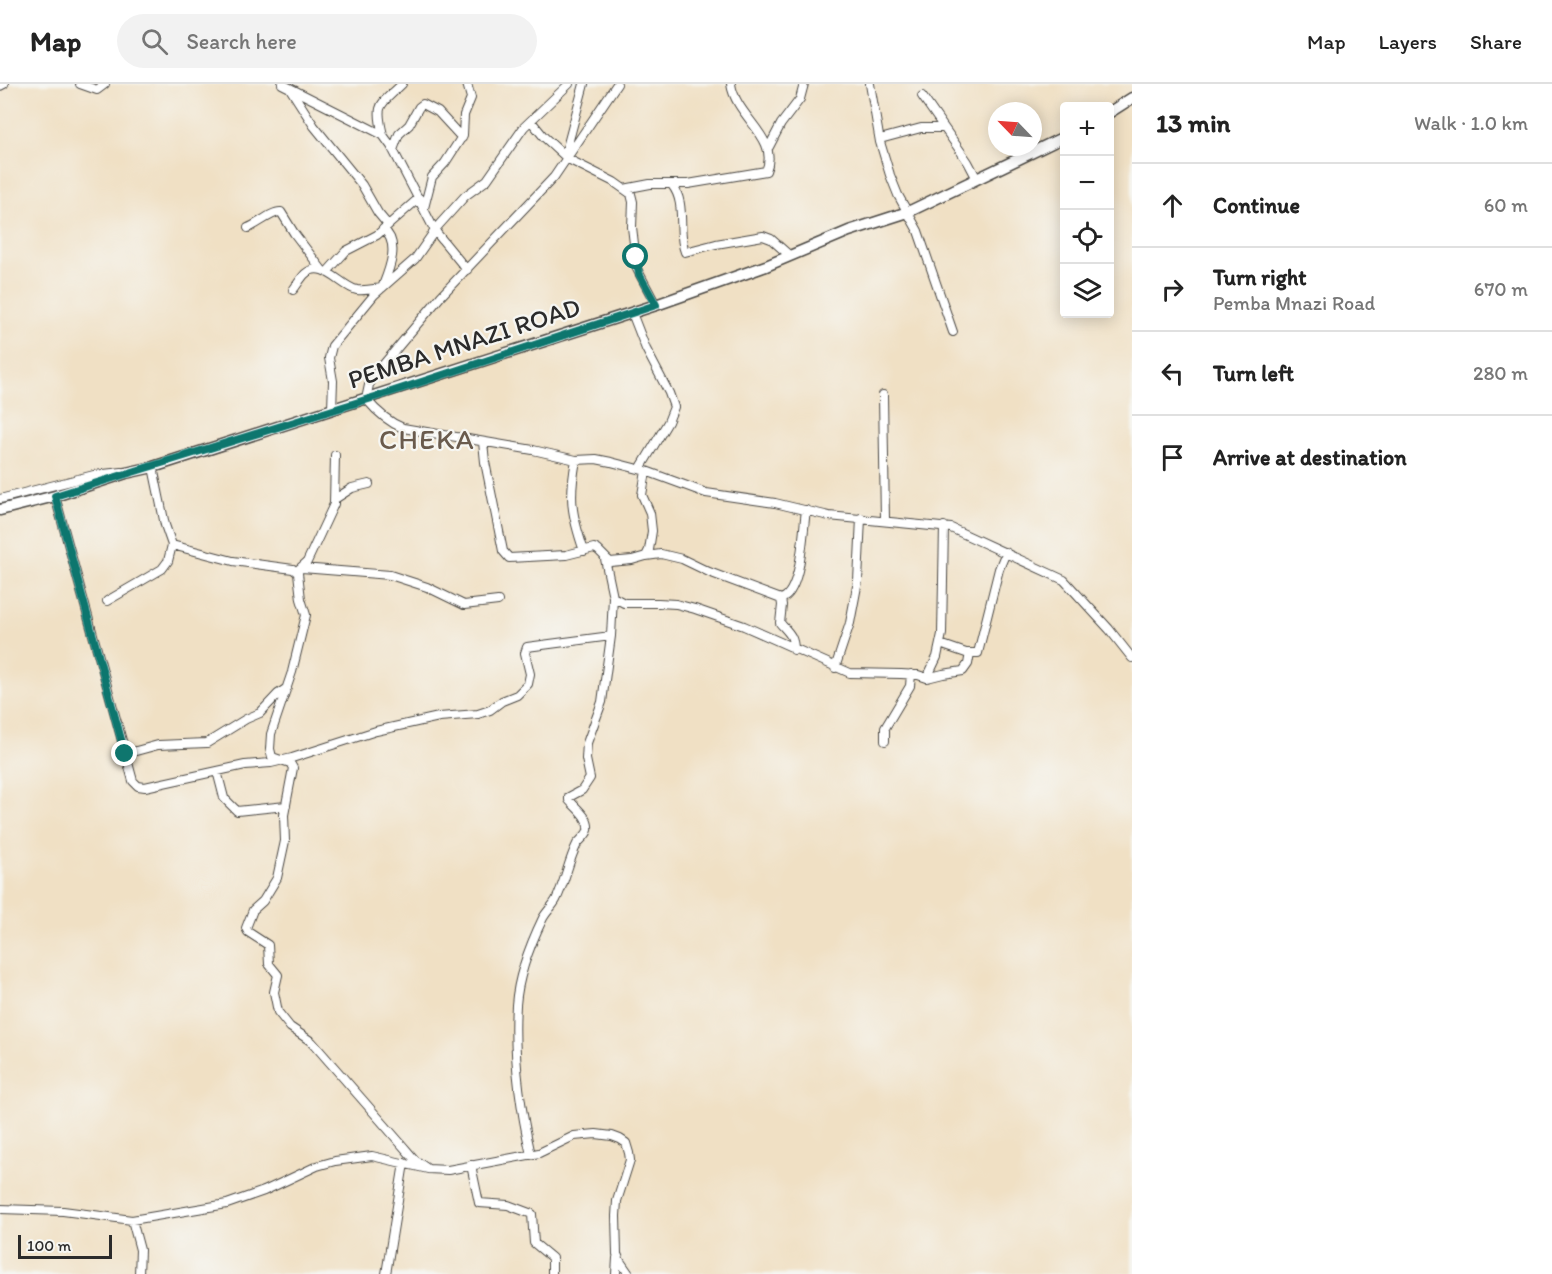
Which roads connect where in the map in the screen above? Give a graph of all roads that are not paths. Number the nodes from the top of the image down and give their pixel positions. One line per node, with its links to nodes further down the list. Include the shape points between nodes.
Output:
1 (80, 84): 2 (street, via 97,90)
2 (105, 84)
3 (282, 84): 12 (street)
4 (402, 84): 18 (street, via 381,106)
5 (467, 84): 19 (street, via 471,98)
6 (569, 84): 16 (street)
7 (585, 84): 24 (street)
8 (617, 84): 24 (street)
9 (731, 84): 22 (street, via 739,107)
10 (804, 84): 22 (street, via 800,99)
11 (870, 84): 21 (street)
12 (290, 89): 18 (street); 31 (street, via 362,185)
13 (922, 96): 17 (street)
14 (1132, 98): 15 (main road)
15 (1114, 109)
16 (531, 121): 24 (street); 33 (street, via 487,180 465,196)
17 (943, 128): 21 (street, via 921,128); 25 (street)
18 (383, 135): 23 (street)
19 (462, 138): 23 (street, via 438,112 423,104 399,134); 29 (street, via 432,177)
20 (1060, 139): 25 (main road, PEMBA MNAZI ROAD)
21 (880, 140): 30 (street, via 890,175)
22 (769, 147): 26 (street, via 768,168 761,173)
23 (393, 150): 28 (street)
24 (566, 157): 27 (street); 35 (street, via 554,177)
25 (977, 179): 30 (main road, PEMBA MNAZI ROAD)
26 (672, 185): 27 (street); 34 (street, via 678,195 685,252 763,236)
27 (624, 189): 39 (street, via 632,198 637,269)
28 (419, 198): 29 (street); 31 (street)
29 (424, 208): 33 (street)
30 (908, 212): 34 (main road, PEMBA MNAZI ROAD); 41 (street, via 927,254)
31 (386, 227): 36 (street, via 346,251); 37 (street, via 393,243)
32 (248, 228): 36 (street, via 281,212)
33 (435, 231): 35 (street); 37 (street, via 415,259)
34 (789, 255): 39 (main road, PEMBA MNAZI ROAD)
35 (467, 270): 43 (street, via 377,372)
36 (325, 271): 37 (street, via 357,290); 38 (street, via 305,274)
37 (382, 288): 44 (street, via 348,324 330,352)
38 (293, 290)
39 (656, 305): 40 (main road, PEMBA MNAZI ROAD)
40 (632, 313): 43 (main road, PEMBA MNAZI ROAD); 49 (street, via 674,406)
41 (953, 332)
42 (883, 395): 58 (street)
43 (366, 399): 44 (main road, PEMBA MNAZI ROAD); 45 (street, via 386,419 403,428)
44 (332, 409): 48 (main road, PEMBA MNAZI ROAD)
45 (483, 442): 47 (street); 61 (street, via 505,556)
46 (335, 455): 53 (street)
47 (576, 460): 49 (street, via 603,460); 61 (street, via 571,504)
48 (153, 467): 50 (main road, PEMBA MNAZI ROAD); 60 (street)
49 (643, 470): 56 (street, via 706,493); 63 (street, via 642,495 652,531)
50 (126, 473): 52 (main road, PEMBA MNAZI ROAD); 54 (street, via 94,475)
51 (369, 484): 53 (street)
52 (55, 496): 55 (main road, PEMBA MNAZI ROAD); 80 (street)
53 (334, 498): 65 (street, via 308,562)
54 (0, 499)
55 (0, 510)
56 (806, 510): 57 (street); 67 (street, via 800,565 790,591)
57 (861, 518): 58 (street); 75 (street, via 858,581)
58 (885, 520): 59 (street)
59 (944, 526): 62 (street); 71 (street)
60 (172, 545): 65 (street, via 233,561); 68 (street, via 162,569)
61 (584, 551): 64 (street, via 594,548)
62 (1006, 552): 73 (street, via 978,653); 74 (street, via 1064,580)
63 (646, 556): 64 (street, via 615,562); 67 (street, via 661,554 682,559)
64 (605, 559): 66 (street)
65 (299, 569): 69 (street, via 390,575 464,604); 78 (street, via 306,615)
66 (613, 597): 70 (street); 72 (street, via 624,603 676,604 695,609 744,626)
67 (781, 598): 72 (street, via 780,623 791,634)
68 (107, 601)
69 (498, 601)
70 (611, 636): 81 (street, via 527,647 528,684 490,710 376,731); 84 (street, via 602,702 587,743 590,778 582,790 569,797 583,814 587,833 578,843 556,901 543,919 526,962 516,1005 517,1054)
71 (940, 644): 73 (street); 77 (street)
72 (794, 650): 75 (street)
73 (970, 653): 77 (street, via 963,671)
74 (1132, 658)
75 (835, 668): 76 (street, via 857,674)
76 (911, 674): 77 (street); 79 (street, via 910,686 885,728)
77 (927, 678)
78 (287, 688): 80 (street, via 260,713 207,743 158,745); 81 (street, via 271,734 271,755)
79 (885, 741)
80 (125, 754): 82 (street, via 138,786)
81 (278, 761): 82 (street); 83 (street, via 293,766)
82 (217, 771): 83 (street, via 224,798 237,811)
83 (286, 806): 87 (street, via 285,841 277,878 263,901 252,910 246,928 268,945 269,964 278,975 274,992 277,1010 290,1027 312,1042 415,1160)
84 (531, 1155): 86 (street); 90 (street, via 585,1134 612,1136 626,1143 630,1160 617,1202)
85 (404, 1163): 87 (street); 89 (street, via 372,1156 335,1161 227,1204); 92 (street)
86 (471, 1165): 87 (street); 93 (street, via 479,1203 508,1205 532,1214 534,1243 552,1258)
87 (428, 1169)
88 (0, 1209): 89 (street, via 63,1211)
89 (132, 1220): 91 (street, via 140,1250)
90 (617, 1254): 94 (street); 95 (street)
91 (139, 1274)
92 (386, 1274)
93 (552, 1274)
94 (616, 1274)
95 (629, 1274)

